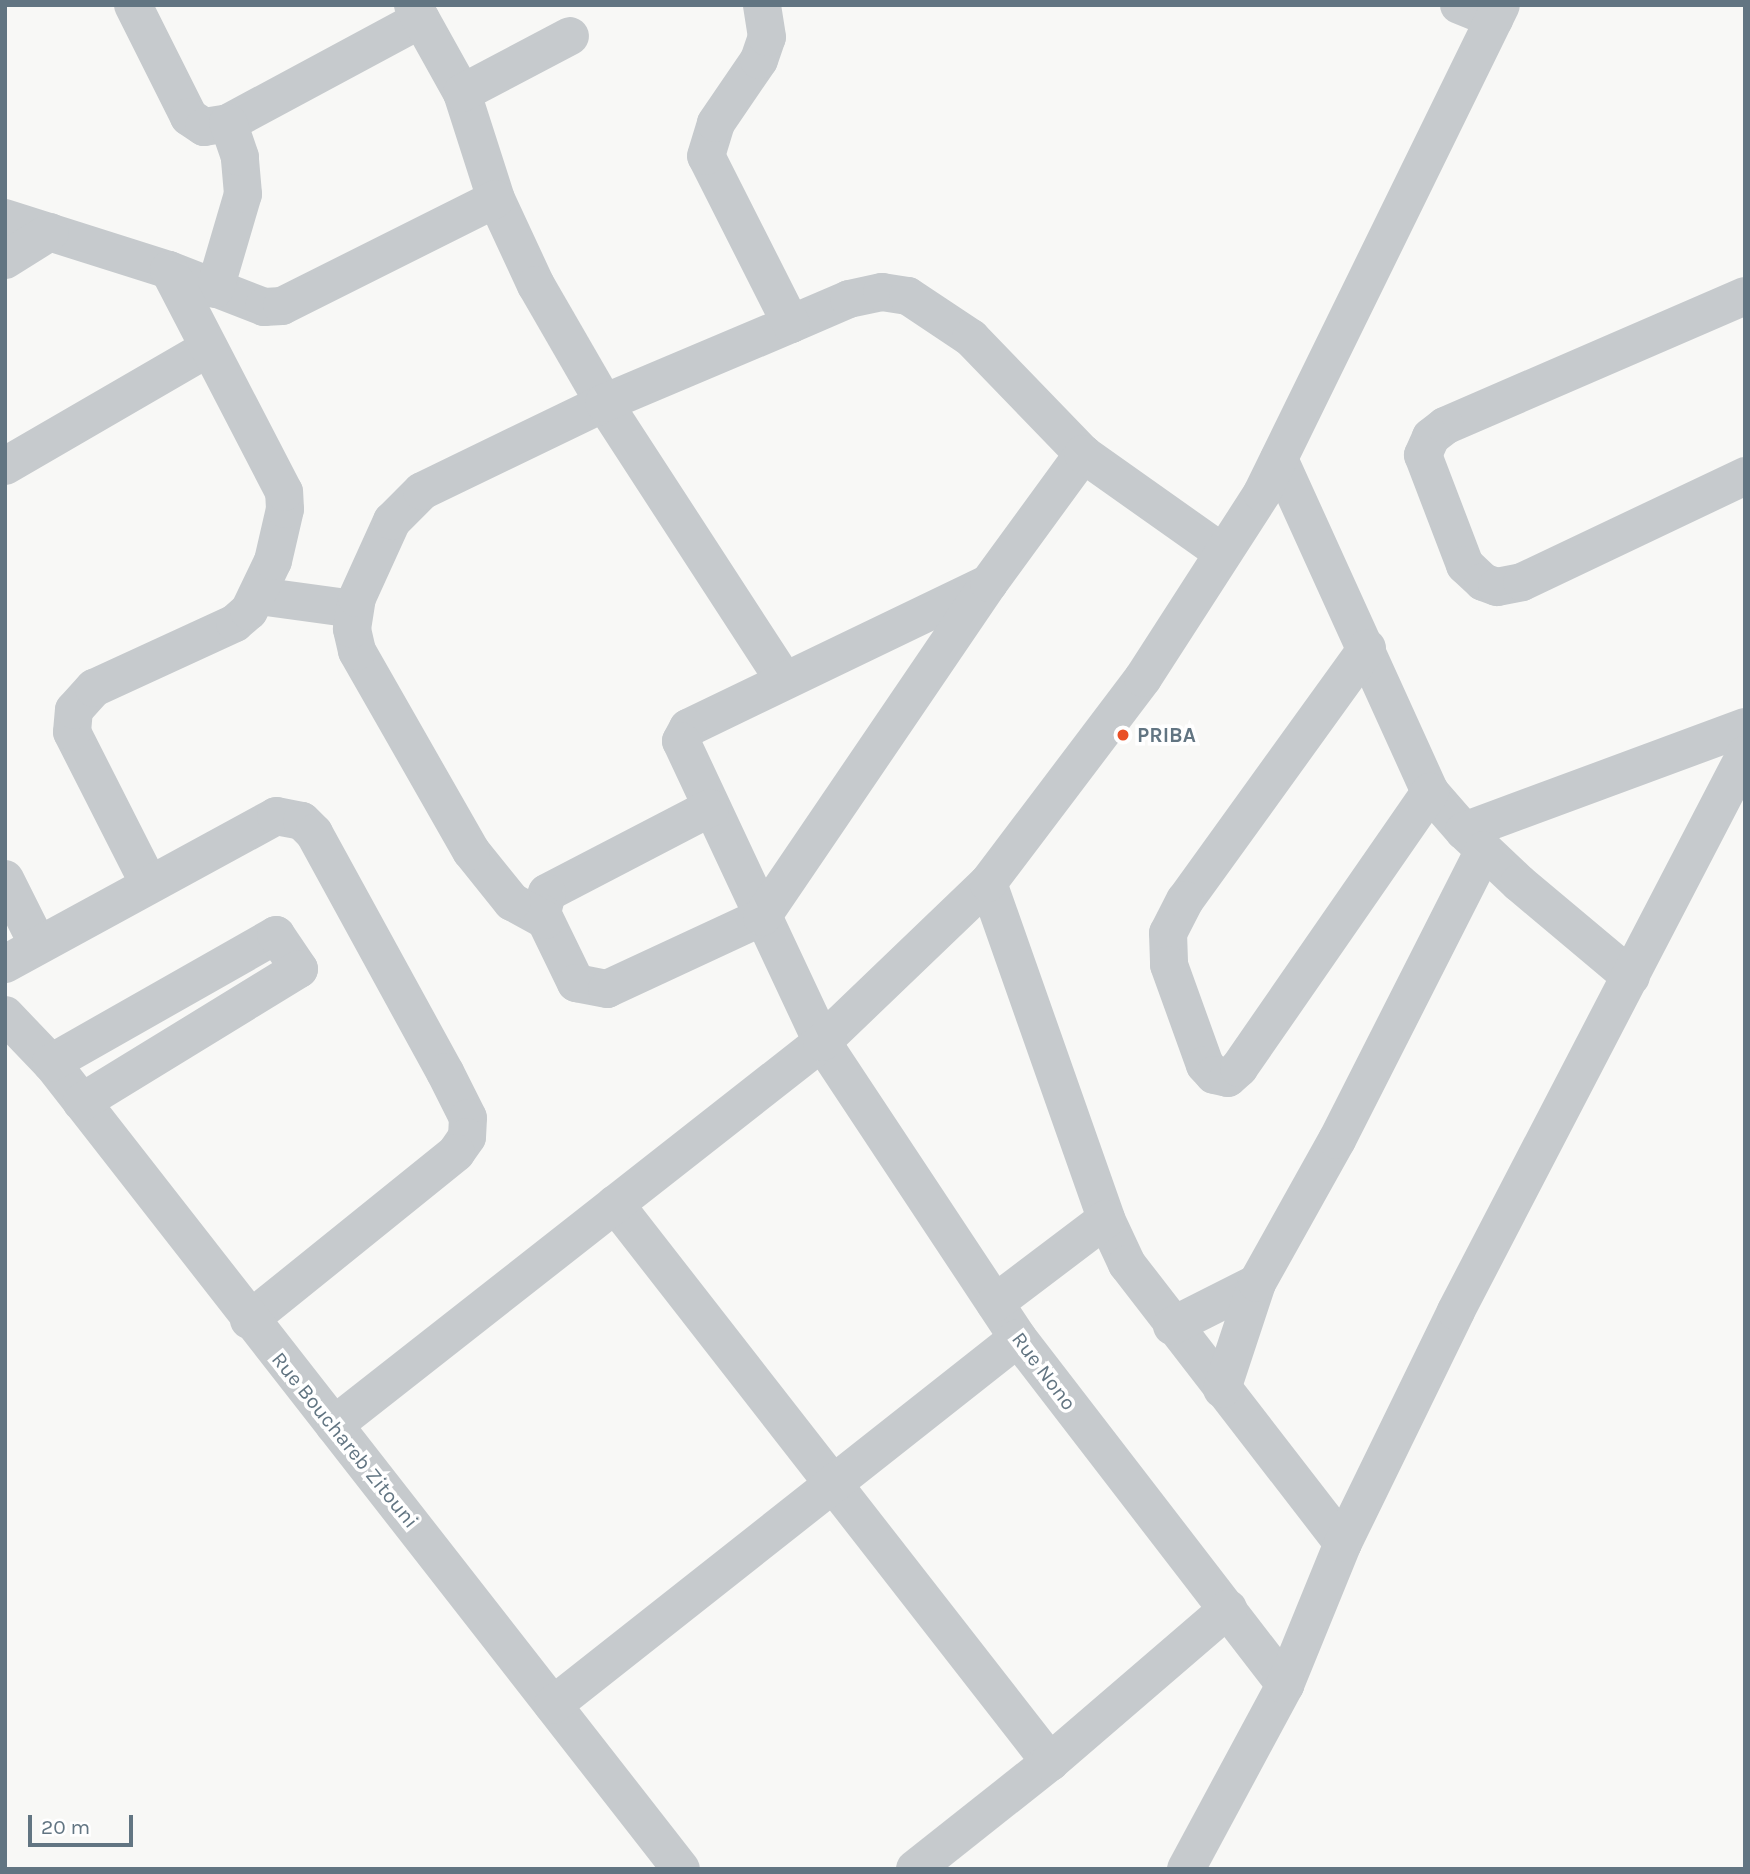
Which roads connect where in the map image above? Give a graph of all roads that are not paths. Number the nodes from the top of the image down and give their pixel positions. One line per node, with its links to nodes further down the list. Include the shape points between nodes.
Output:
1 (132, 5): 7 (street, via 189,117 204,127)
2 (762, 5): 15 (street, via 767,37 759,60 716,123 706,156)
3 (1485, 10): 19 (street)
4 (417, 12): 6 (street); 7 (street)
5 (570, 36): 6 (street)
6 (462, 93): 8 (street)
7 (228, 123): 13 (street, via 242,165 243,194)
8 (496, 199): 13 (street, via 282,306 247,304); 17 (street, via 537,285)
9 (5, 218): 10 (street)
10 (50, 232): 11 (street); 12 (street)
11 (5, 260)
12 (169, 270): 13 (street); 16 (street)
13 (215, 289)
14 (1745, 296): 21 (street, via 1445,426 1431,437 1423,455 1465,565 1483,582 1497,587 1522,582)
15 (790, 324): 17 (street); 18 (street, via 849,299 882,292 908,296 971,338)
16 (207, 349): 20 (street); 24 (street, via 284,492 283,524)
17 (604, 404): 25 (street, via 409,500 392,522); 27 (street)
18 (1083, 454): 22 (street); 23 (street)
19 (1279, 459): 22 (street); 26 (street)
20 (5, 466)
21 (1745, 476)
22 (1223, 553): 34 (street, via 1143,678)
23 (989, 583): 27 (street); 36 (street)
24 (260, 596): 25 (street); 35 (street, via 235,623 94,688 74,710 72,732)
25 (354, 609): 37 (street, via 358,651 471,851 512,902)
26 (1367, 648): 30 (street); 30 (street, via 1185,900 1168,933 1169,965 1205,1065 1214,1075 1228,1078 1239,1068)
27 (783, 679): 31 (street, Rue Nono, via 681,734)
28 (1745, 727): 32 (street)
29 (1745, 755): 40 (street)
30 (1430, 792): 32 (street)
31 (710, 808): 36 (street, Rue Nono); 37 (street, via 551,888 541,907)
32 (1474, 841): 40 (street); 47 (street, via 1337,1140)
33 (5, 879): 38 (street)
34 (988, 883): 42 (street); 46 (street)
35 (149, 884): 38 (street); 49 (street, via 276,816 302,821 314,833 468,1118 467,1137 456,1153)
36 (762, 917): 37 (street, via 599,990 583,987 571,977); 42 (street, Rue Nono)
37 (545, 920)
38 (38, 945): 39 (street)
39 (5, 964)
40 (1631, 976): 55 (street, via 1456,1311)
41 (5, 1015): 43 (street, Rue Bouchareb Zitouni)
42 (822, 1042): 45 (street); 48 (street, Rue Nono)
43 (51, 1062): 44 (street, Rue Bouchareb Zitouni); 44 (street, via 276,935 299,969)
44 (82, 1102): 49 (street, Rue Bouchareb Zitouni)
45 (615, 1204): 53 (street); 54 (street)
46 (1106, 1219): 48 (street); 50 (street, via 1127,1264)
47 (1257, 1283): 50 (street); 52 (street)
48 (995, 1303): 51 (street, Rue Nono)
49 (249, 1320): 53 (street, Rue Bouchareb Zitouni)
50 (1172, 1326): 52 (street)
51 (1017, 1338): 54 (street); 56 (street, Rue Nono)
52 (1223, 1389): 55 (street)
53 (334, 1425): 58 (street, Rue Bouchareb Zitouni)
54 (831, 1483): 58 (street); 59 (street)
55 (1343, 1543): 57 (street)
56 (1228, 1609): 57 (street, Rue Nono); 59 (street)
57 (1285, 1685): 62 (street)
58 (553, 1705): 60 (street, Rue Bouchareb Zitouni)
59 (1050, 1762): 61 (street)
60 (681, 1869)
61 (915, 1869)
62 (1186, 1869)

